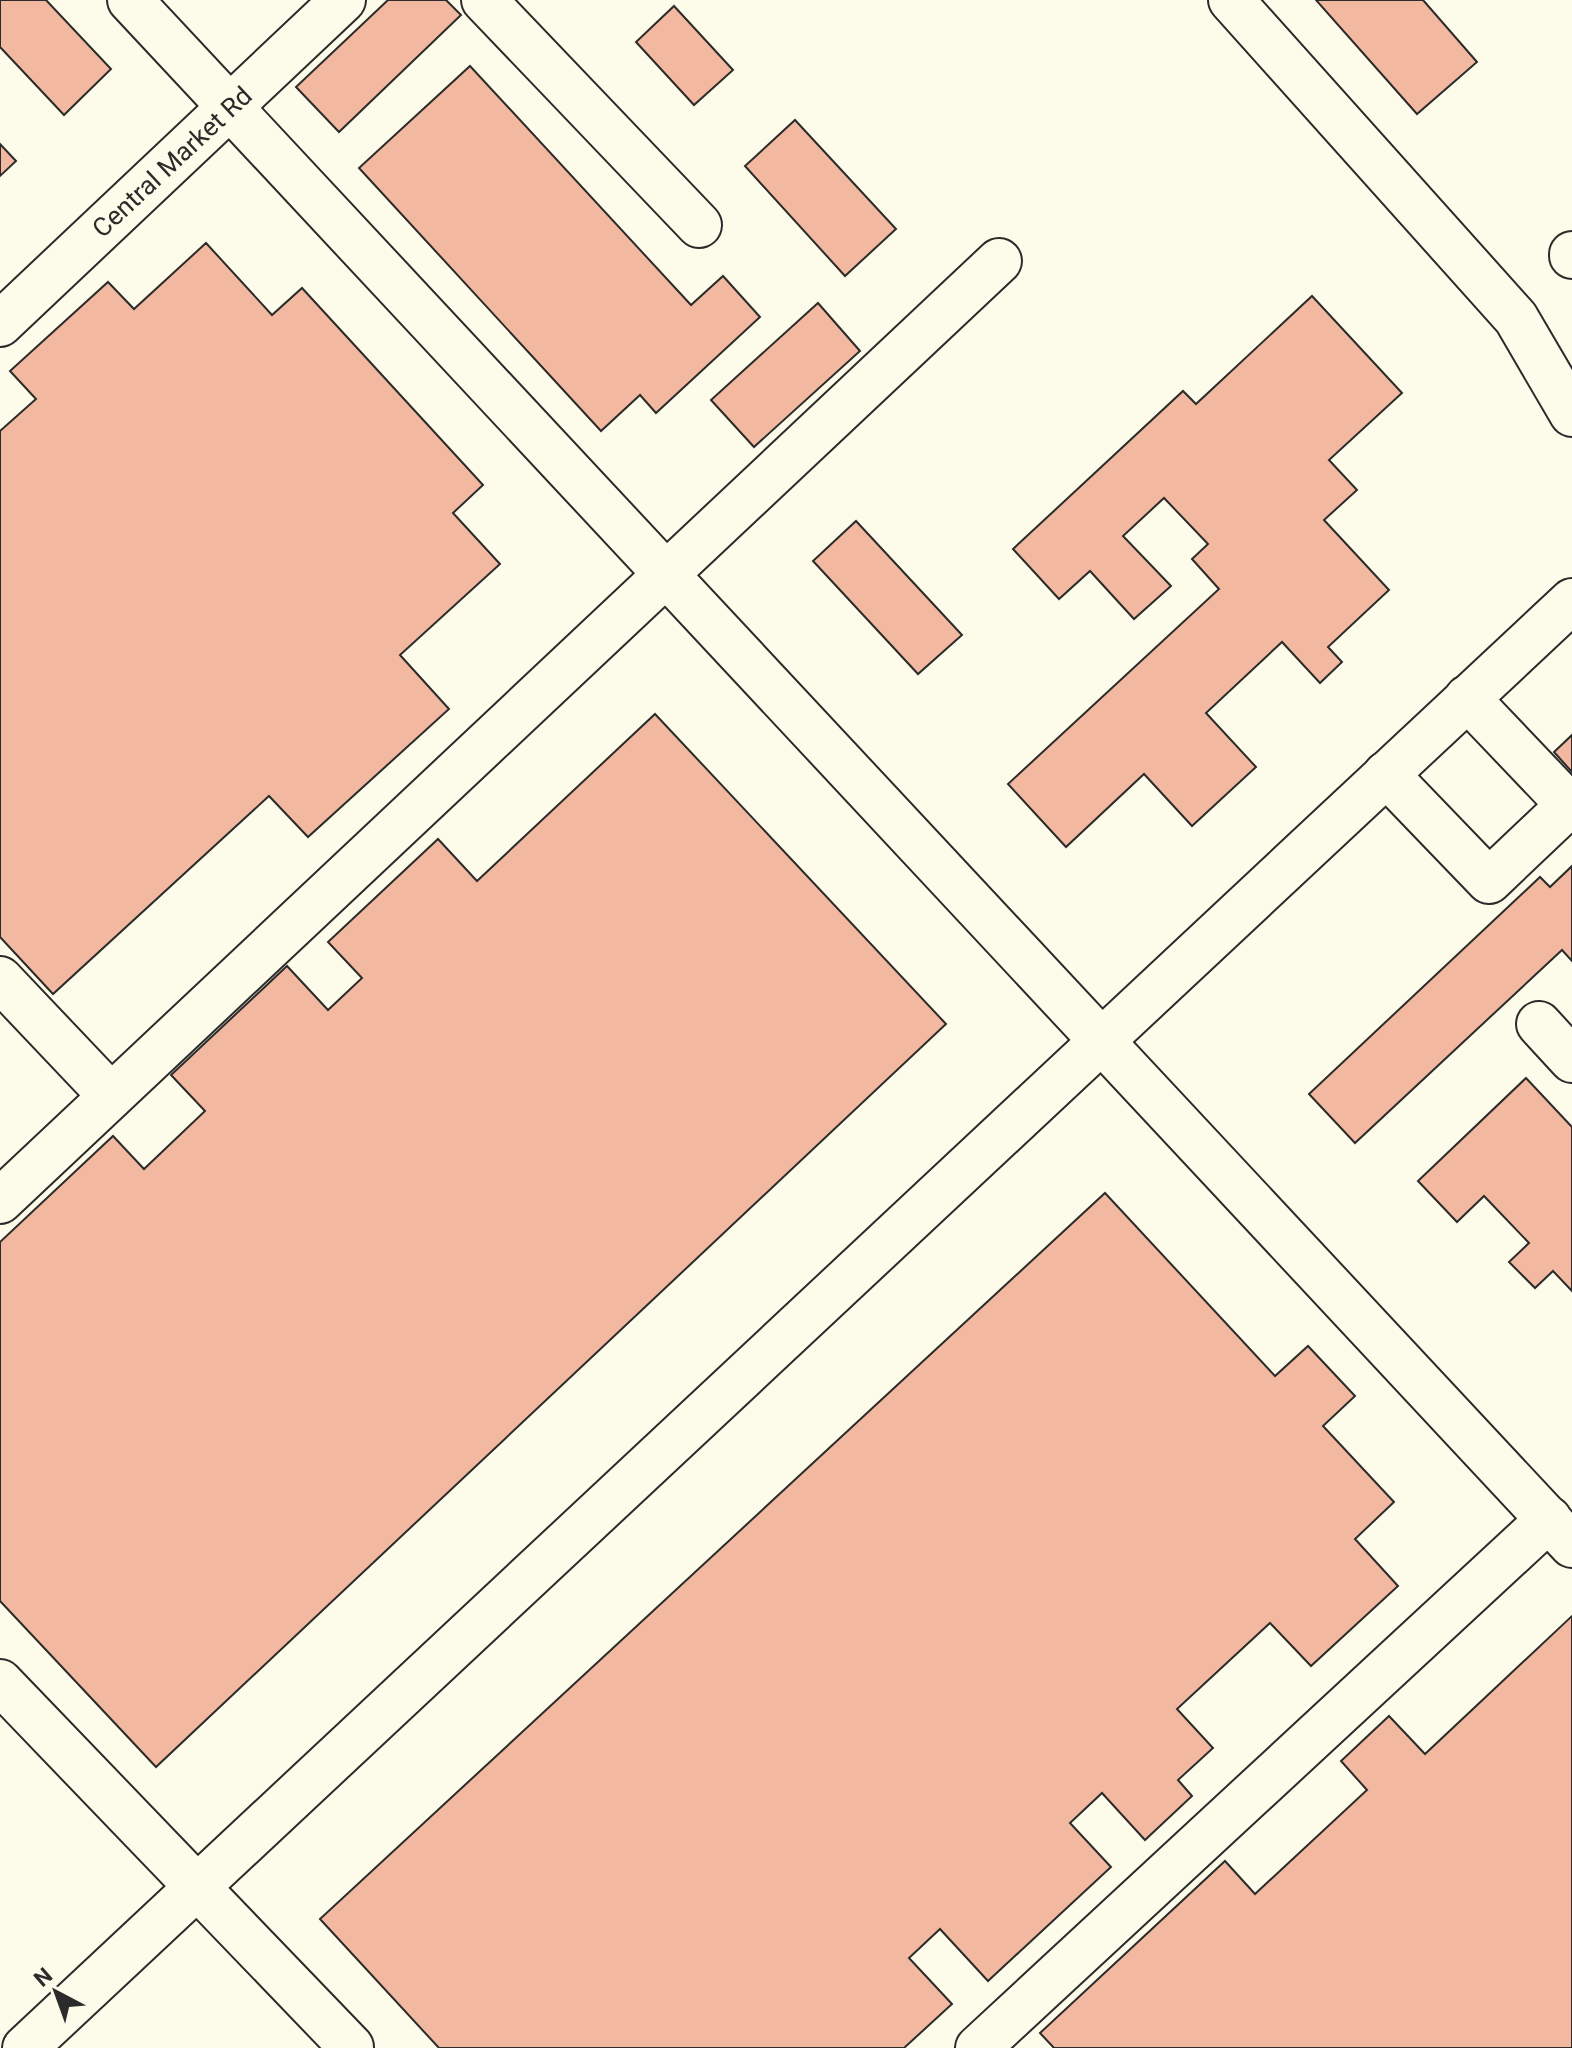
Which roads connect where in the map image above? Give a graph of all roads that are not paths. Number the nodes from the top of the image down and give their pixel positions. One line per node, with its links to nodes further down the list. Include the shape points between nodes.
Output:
1 (130, 0): 5 (street)
2 (343, 0): 5 (street, Central Market Rd)
3 (484, 0): 6 (street)
4 (1231, 0): 9 (street, via 1516,318)
5 (230, 107): 8 (street, Central Market Rd); 10 (street)
6 (699, 225)
7 (999, 261): 10 (street)
8 (0, 324)
9 (1572, 414)
10 (668, 574): 16 (street); 18 (street)
11 (1572, 601): 12 (street)
12 (1467, 698): 13 (street); 13 (street, via 1569,805 1489,881)
13 (1386, 774): 16 (street)
14 (0, 979): 18 (street)
15 (1539, 1024): 17 (street)
16 (1103, 1040): 20 (street); 22 (street)
17 (1572, 1060)
18 (111, 1096): 19 (street)
19 (0, 1201)
20 (1560, 1532): 26 (street)
21 (0, 1682): 22 (street)
22 (197, 1887): 24 (street); 25 (street)
23 (0, 2025): 25 (street)
24 (351, 2047)
25 (23, 2048)
26 (978, 2048)

